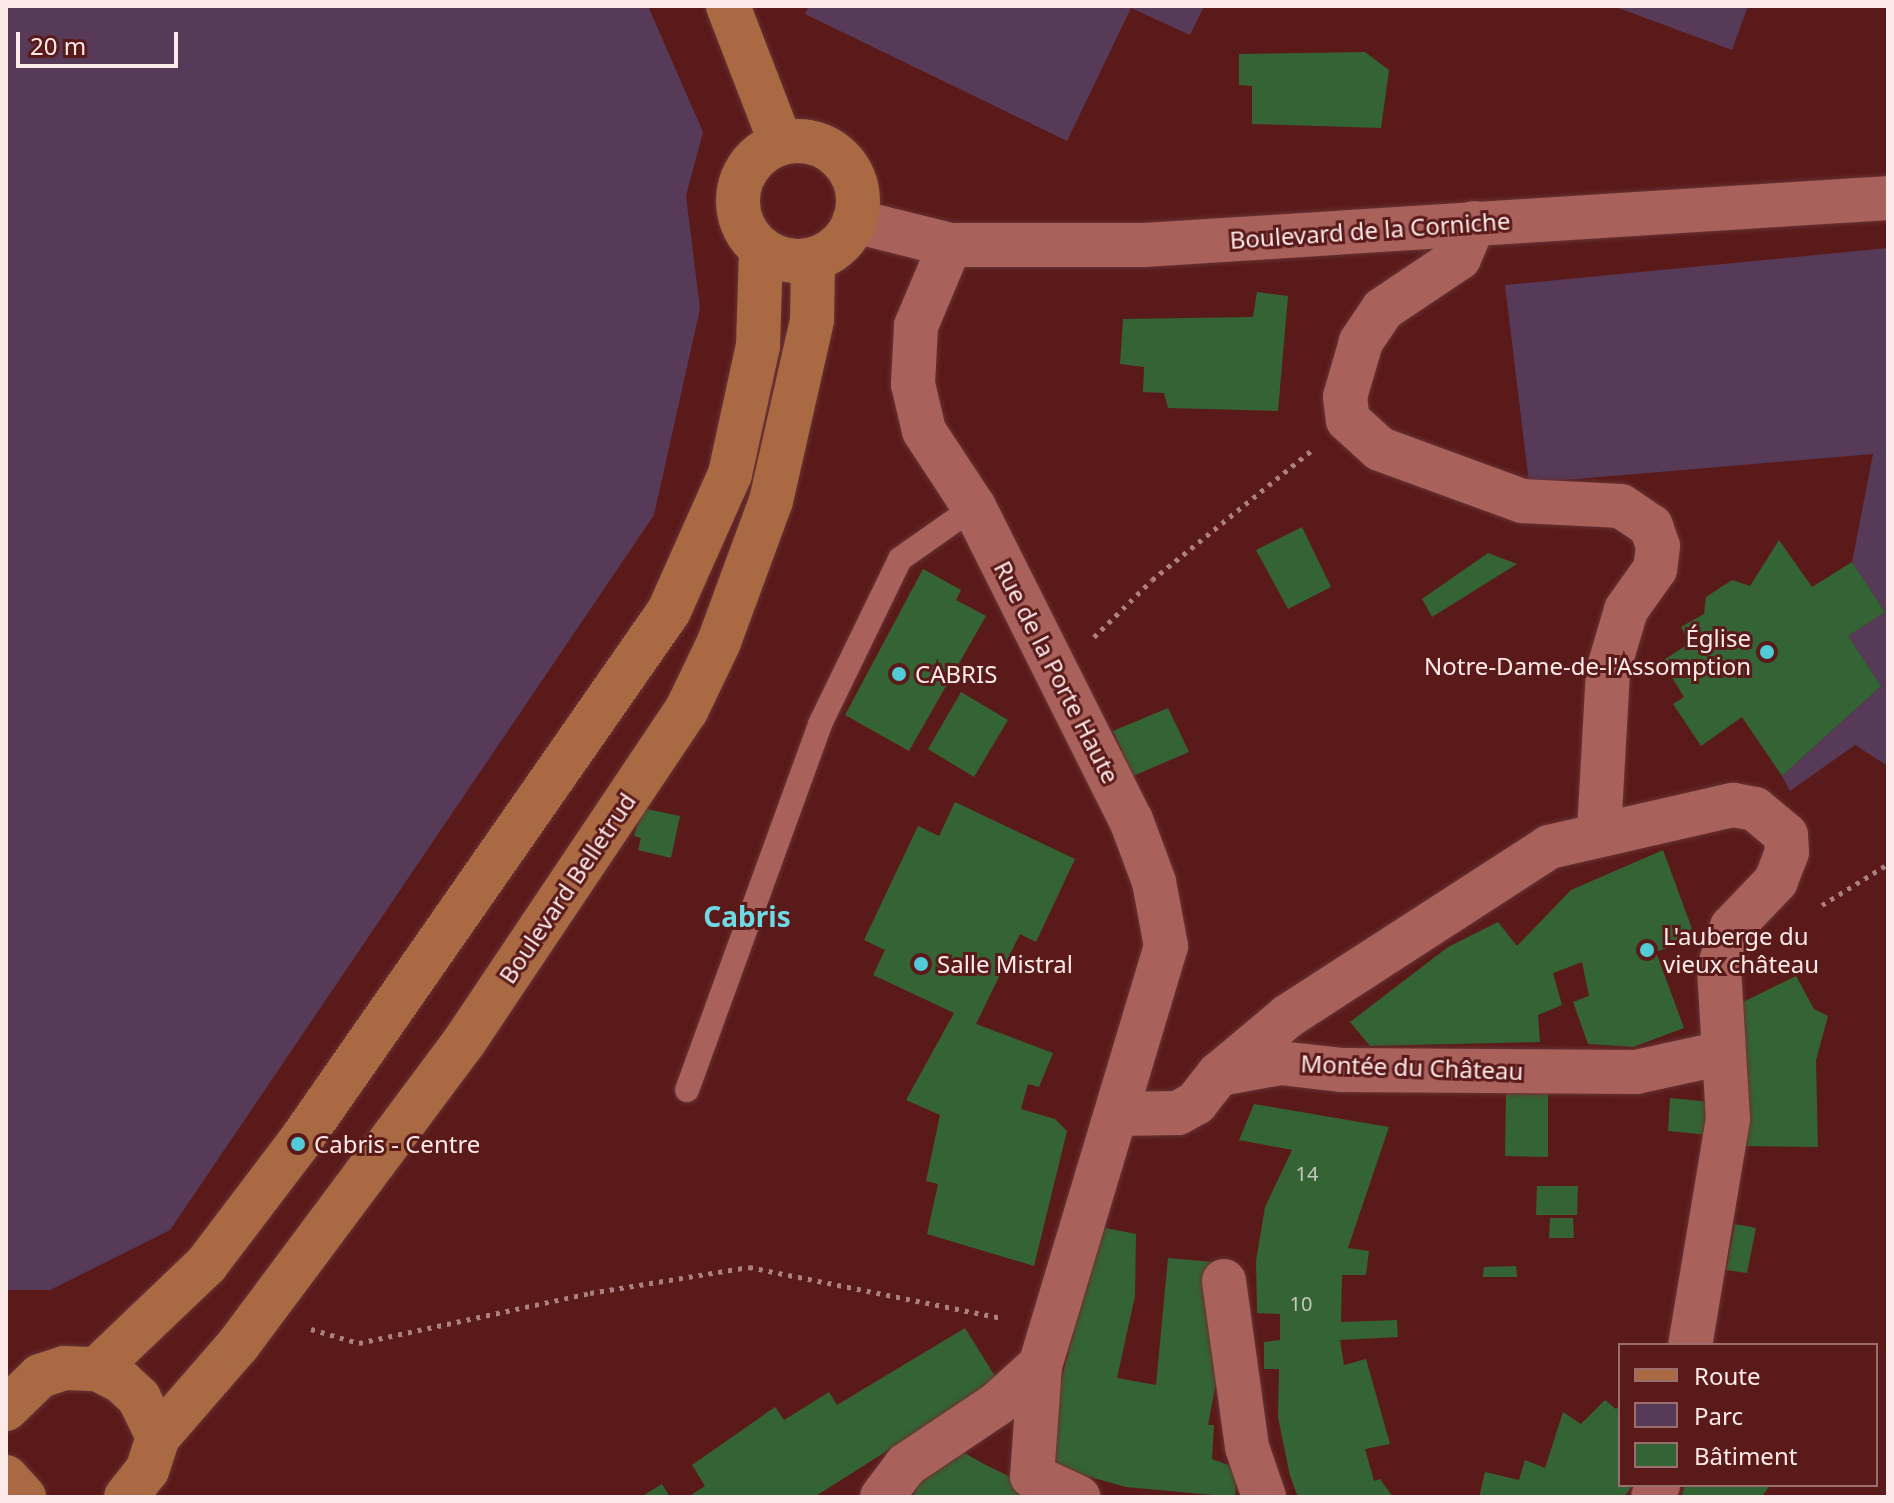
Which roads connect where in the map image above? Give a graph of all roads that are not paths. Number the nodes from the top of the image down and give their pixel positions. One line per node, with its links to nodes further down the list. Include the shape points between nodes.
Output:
1 (728, 6): 2 (main road)
2 (781, 143): 4 (main road, via 818,145 848,167 858,203); 7 (main road, via 757,158 741,181 740,218)
3 (1888, 198): 5 (street, Boulevard de la Corniche)
4 (854, 221): 6 (street, Boulevard de la Corniche); 8 (main road, via 846,238)
5 (1474, 223): 6 (street, Boulevard de la Corniche, via 1144,245); 10 (street, via 1459,258 1383,309 1361,342 1345,397 1348,420 1380,449 1522,501 1621,506 1651,526 1658,546 1655,569 1626,610 1608,671)
6 (950, 245): 9 (street, Rue de la Porte Haute, via 916,326 913,384 924,431)
7 (761, 249): 8 (main road, via 786,260); 18 (main road, via 758,346 730,474 669,611 289,1156 206,1265)
8 (813, 260): 20 (main road, Boulevard Belletrud, via 812,320 771,501 719,642 686,711 464,1042 267,1306)
9 (974, 507): 13 (lane, via 900,559 820,724); 14 (street, Rue de la Porte Haute, via 1131,820 1154,882 1166,946)
10 (1599, 832): 11 (street, via 1733,805 1755,809 1786,835 1787,852 1776,881 1732,927 1719,968); 12 (street, via 1549,847 1288,1016)
11 (1723, 1053): 12 (street, Montée du Château, via 1636,1072 1341,1070 1280,1063); 16 (street, via 1728,1119)
12 (1219, 1074): 14 (street, via 1196,1103 1178,1113)
13 (687, 1090)
14 (1117, 1114): 17 (street, Rue de la Porte Haute)
15 (1224, 1281): 26 (street, via 1247,1447)
16 (1690, 1343)
17 (1045, 1348): 24 (street, via 997,1404 906,1465); 25 (street, Rue de la Porte Haute, via 1032,1476)
18 (97, 1369): 19 (main road, via 40,1376); 20 (main road, via 139,1398)
19 (7, 1405)
20 (158, 1437): 23 (main road, Boulevard Belletrud, via 147,1470)
21 (6, 1477): 22 (main road)
22 (24, 1497)
23 (126, 1497)
24 (882, 1497)
25 (1078, 1497)
26 (1264, 1497)

